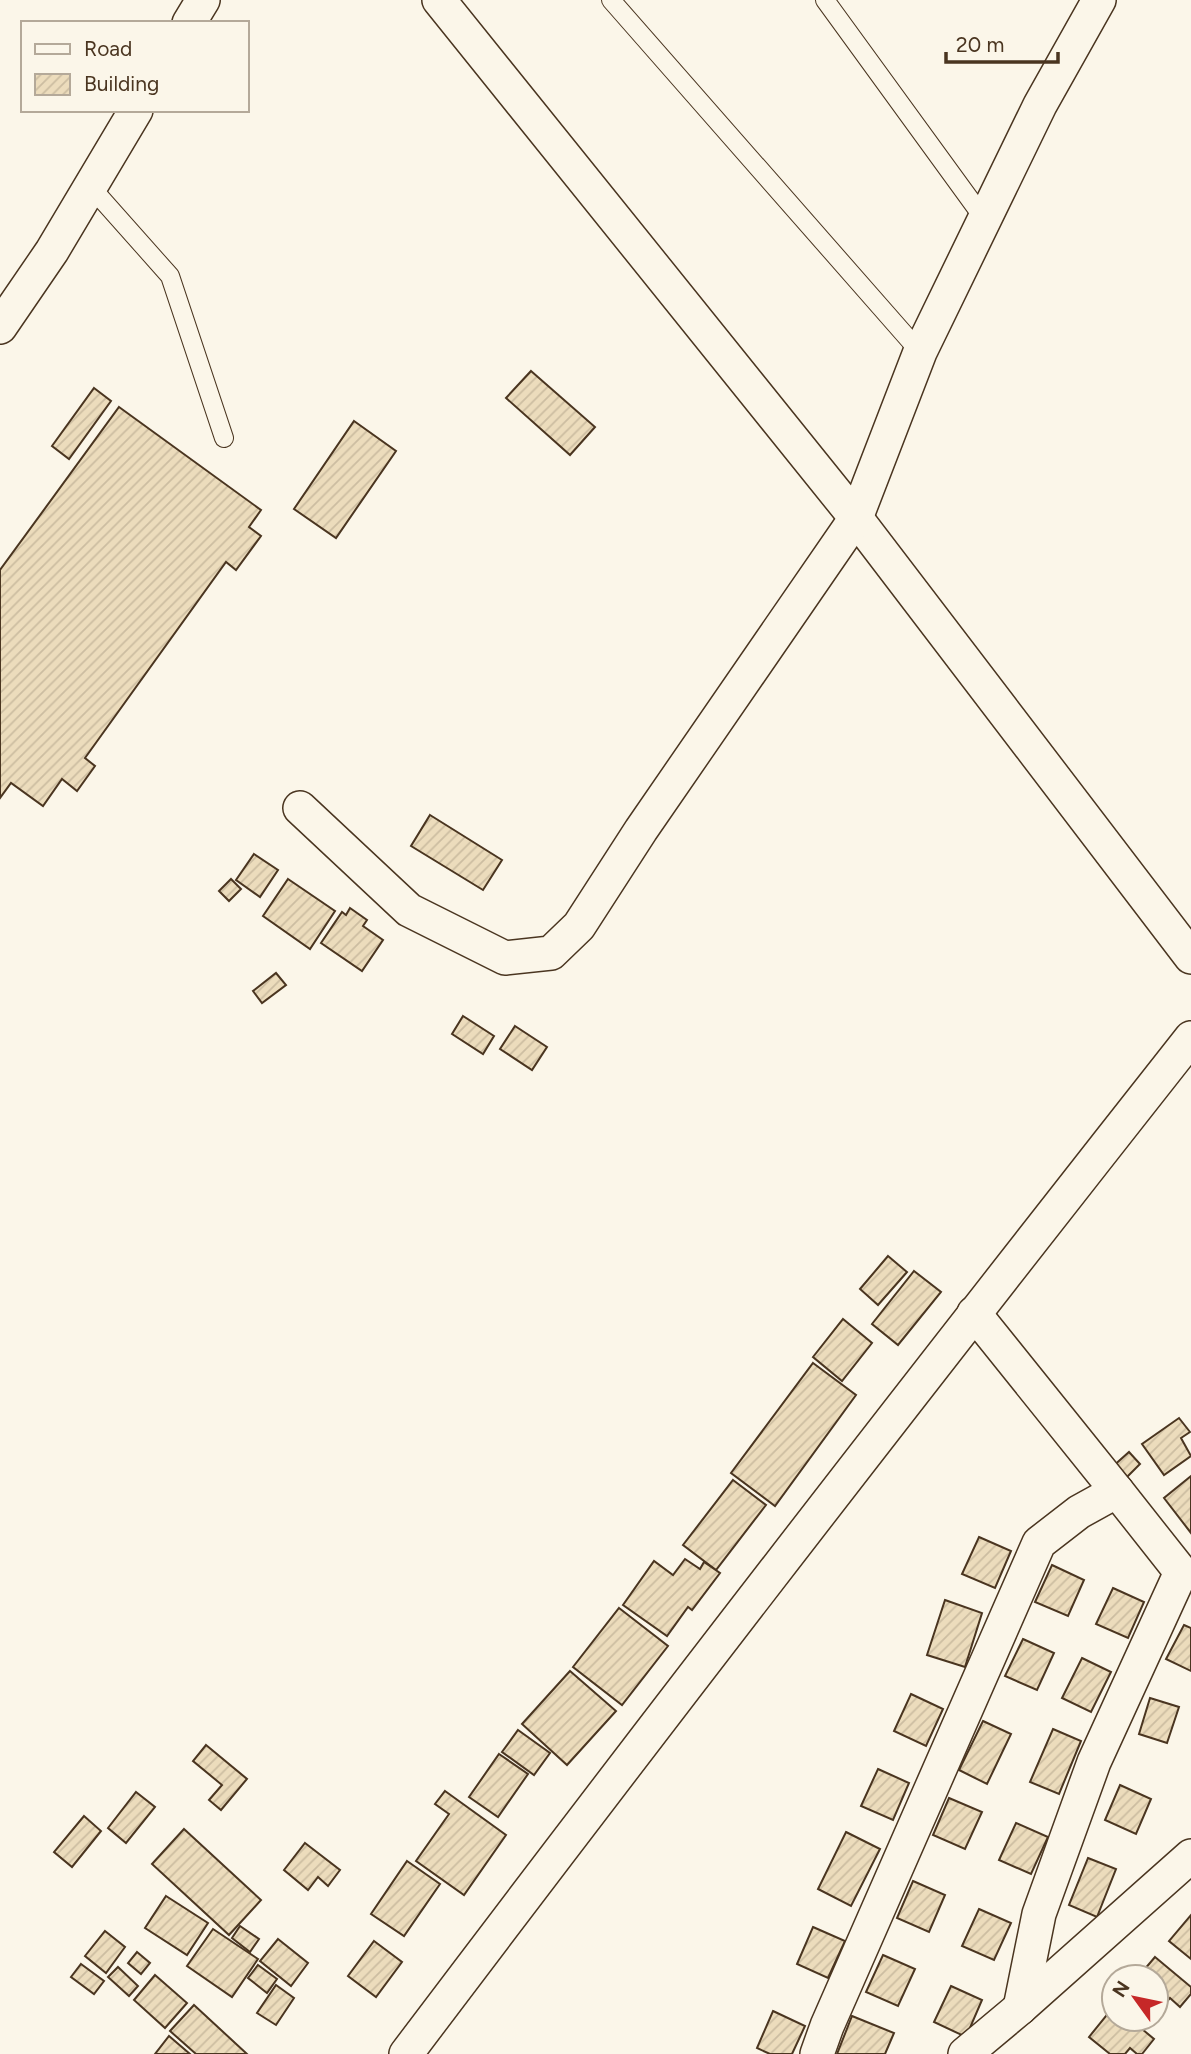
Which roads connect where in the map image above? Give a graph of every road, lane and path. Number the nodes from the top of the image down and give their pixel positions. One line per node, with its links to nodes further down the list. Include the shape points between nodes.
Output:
1 (203, 0): 6 (street)
2 (439, 0): 13 (street)
3 (611, 0): 11 (lane)
4 (825, 0): 9 (lane)
5 (1099, 0): 9 (street, via 1040,105)
6 (190, 21)
7 (135, 112): 8 (street)
8 (90, 186): 10 (street); 12 (lane, via 170,276)
9 (985, 220): 11 (street)
10 (0, 327)
11 (920, 352): 13 (street)
12 (224, 438)
13 (856, 518): 14 (street, via 579,926 551,953 505,958 409,910); 15 (street)
14 (300, 808)
15 (1191, 957)
16 (1191, 1038): 17 (street)
17 (974, 1313): 18 (street); 22 (street)
18 (1117, 1491): 19 (street); 23 (street, via 1079,1512 1039,1543)
19 (1186, 1578): 21 (street, via 1094,1762 1039,1914)
20 (1191, 1856): 21 (street)
21 (1020, 2008): 24 (street)
22 (407, 2054)
23 (817, 2054)
24 (965, 2054)

